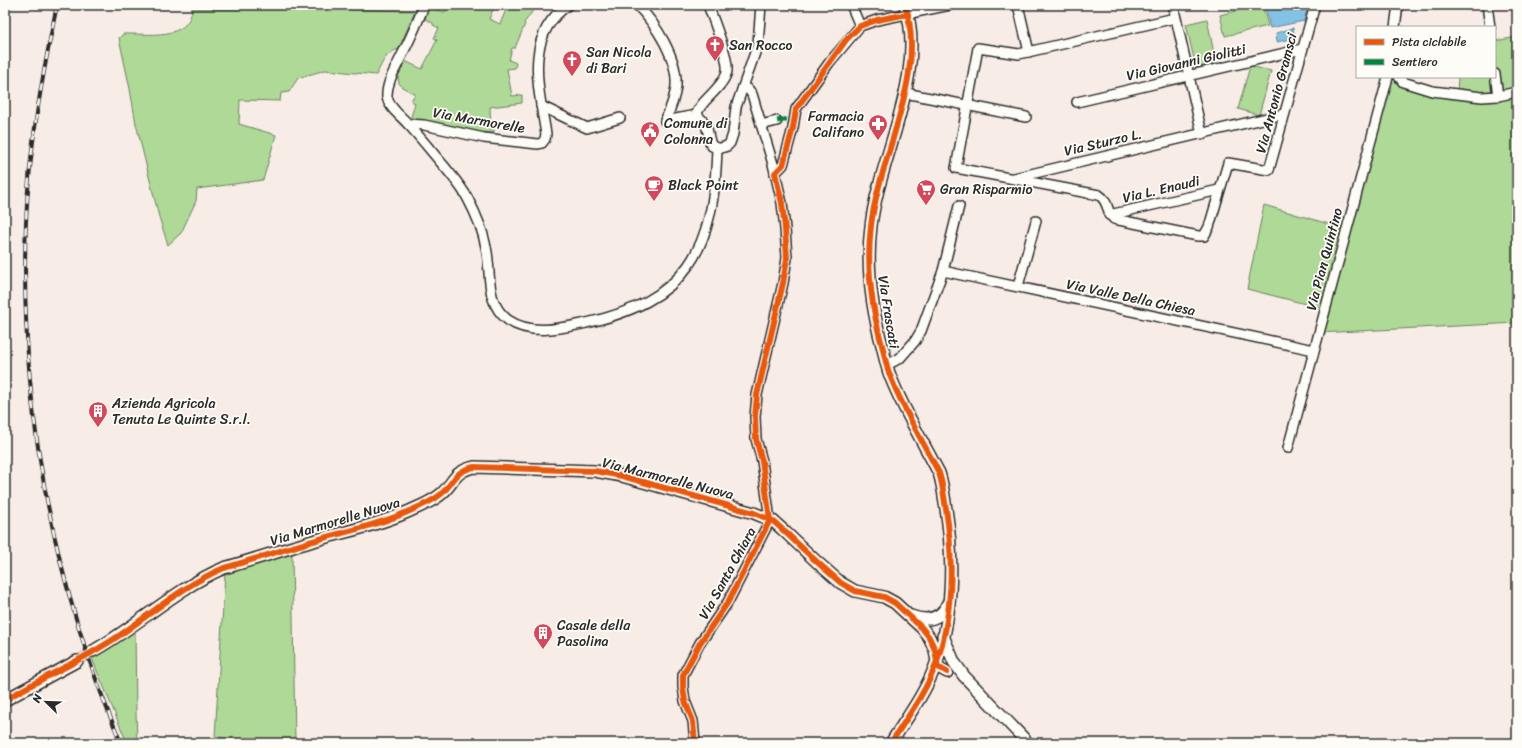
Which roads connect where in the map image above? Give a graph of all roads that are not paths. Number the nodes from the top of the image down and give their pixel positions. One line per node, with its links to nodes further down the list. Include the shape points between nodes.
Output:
1 (424, 5): 36 (street, via 388,89 387,98 390,105)
2 (568, 5): 29 (street, via 558,13 544,32 539,47 536,78)
3 (637, 5): 32 (street, via 660,35 675,68 676,92 666,121)
4 (708, 5): 32 (street, via 727,68 717,89)
5 (761, 5): 24 (street, via 758,44)
6 (851, 5): 15 (street)
7 (950, 5): 13 (street)
8 (1018, 5): 19 (street)
9 (1173, 5): 14 (street)
10 (1315, 5): 18 (street, Via Antonio Gramsci)
11 (1398, 5): 16 (street)
12 (1487, 5): 17 (street)
13 (906, 10): 15 (street); 26 (street, Via Frascati, via 912,45)
14 (1175, 18): 19 (street); 20 (street)
15 (860, 26): 40 (street, via 796,109 783,164)
16 (1395, 26)
17 (1490, 26)
18 (1302, 49): 20 (street, Via Giovanni Giolitti); 31 (street, Via Antonio Gramsci)
19 (1029, 52): 30 (street, via 1019,54 978,48)
20 (1190, 76): 28 (street, Via Giovanni Giolitti); 38 (street)
21 (1388, 78): 48 (street, Via Pian Quintino)
22 (1400, 78): 27 (street, via 1404,82 1432,92)
23 (1496, 78): 27 (street)
24 (743, 87): 37 (street, Via Santa Chiara, via 751,92); 39 (street, via 735,111 731,142)
25 (1517, 92): 27 (street)
26 (905, 93): 30 (street); 49 (street, Via Frascati, via 882,175 871,227 871,288)
27 (1498, 96)
28 (1077, 102)
29 (541, 106): 34 (street, via 587,128); 36 (street, Via Marmorelle, via 546,134 544,141 538,144 484,138 428,125)
30 (967, 106): 33 (street); 41 (street, via 956,168)
31 (1284, 114): 38 (street, Via Sturzo L.); 42 (street, Via Antonio Gramsci, via 1269,170 1228,163)
32 (697, 115): 39 (street, via 706,124 711,144)
33 (1026, 117)
34 (620, 118)
35 (777, 121): 37 (street)
36 (408, 124): 39 (street, via 457,182 470,202 486,245 490,288 496,306 512,322 533,329 564,328 618,315 649,301 674,283 691,262 707,225 715,191)
37 (761, 125): 40 (street, Via Santa Chiara)
38 (1202, 134): 41 (street, Via Sturzo L.)
39 (719, 148)
40 (775, 173): 51 (street, Via Santa Chiara, via 782,203 787,258 754,417)
41 (1011, 179): 44 (street, via 1099,195 1106,202)
42 (1219, 190): 44 (street, Via L. Enaudi); 44 (street, Via Antonio Gramsci, via 1204,236 1114,219)
43 (959, 206): 46 (street)
44 (1109, 215)
45 (1036, 221): 47 (street)
46 (943, 270): 47 (street, Via Valle Della Chiesa); 49 (street, via 920,334 900,358)
47 (1018, 286): 48 (street, Via Valle Della Chiesa)
48 (1314, 350): 50 (street, Via Pian Quintino)
49 (887, 365): 52 (street, Via Frascati, via 893,384 940,478 949,530)
50 (1288, 448)
51 (770, 520): 53 (street, Via Marmorelle Nuova, via 841,583 860,593 887,598); 55 (street, Via Marmorelle Nuova, via 744,509 595,471 474,467 454,477 440,495 402,514 210,574); 63 (street, Via Santa Chiara, via 728,602 700,643 684,675 685,701 693,721)
52 (950, 590): 53 (street, Via Marmorelle Nuova, via 946,606 937,616 924,620); 54 (street, Via Frascati)
53 (906, 614): 57 (street, Via Marmorelle Nuova, via 929,637)
54 (943, 636): 56 (street); 57 (street, Via Frascati)
55 (93, 651)
56 (953, 659): 57 (street, via 944,656); 60 (street)
57 (937, 660): 59 (street, via 938,667); 61 (street, Via Frascati)
58 (77, 661): 62 (street)
59 (947, 672): 60 (street); 61 (street, via 935,676)
60 (972, 686): 65 (street)
61 (924, 689): 64 (street)
62 (5, 700)
63 (695, 743)
64 (891, 743)
65 (1028, 743)

